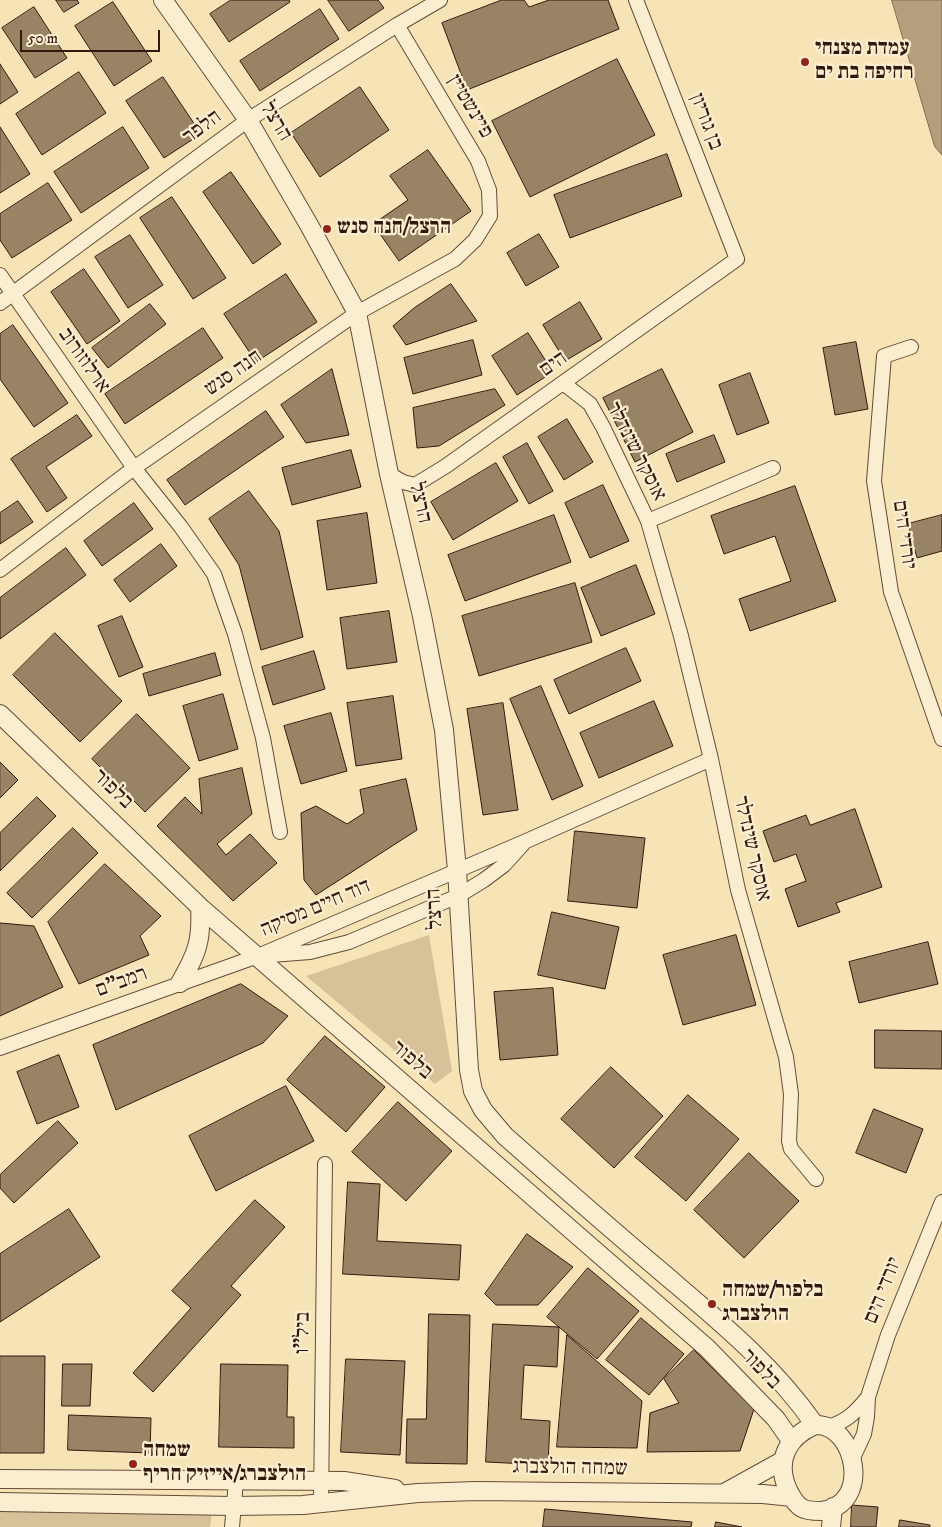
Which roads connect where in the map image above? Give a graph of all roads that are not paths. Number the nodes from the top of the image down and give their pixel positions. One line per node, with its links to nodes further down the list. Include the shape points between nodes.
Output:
1 (163, 0): 5 (street, הרצל)
2 (440, 0): 4 (street, הלפר)
3 (636, 0): 7 (street, בן גוריון)
4 (397, 25): 5 (street, הלפר); 6 (street, פיינשטיין, via 478,161 489,190)
5 (248, 120): 9 (street, הלפר); 11 (street, הרצל)
6 (490, 216): 11 (street, חנה סנש, via 475,240 455,259)
7 (737, 259): 13 (street, הים)
8 (0, 275): 9 (street, ארלוזורוב)
9 (13, 294): 10 (street, הלפר); 14 (street, ארלוזורוב)
10 (0, 303)
11 (357, 313): 14 (street, חנה סנש); 16 (street, הרצל)
12 (911, 347): 20 (street, יורדי הים, via 884,356 874,481 891,592)
13 (563, 383): 16 (street, הים, via 415,485); 17 (street, אוסקר שינדלר, via 590,404)
14 (134, 468): 18 (street, חנה סנש); 22 (street, ארלוזורוב, via 214,574 235,634 263,738)
15 (773, 468): 17 (street, אוסקר שינדלר)
16 (389, 474): 24 (street, הרצל, via 444,730)
17 (648, 521): 21 (street, אוסקר שינדלר, via 679,627)
18 (0, 570)
19 (0, 714): 26 (street, בלפור)
20 (942, 739)
21 (711, 759): 23 (street, דוד חיים מסיקה); 32 (street, אוסקר שינדלר, via 738,890 786,1056 791,1094 791,1149)
22 (280, 832)
23 (524, 842): 24 (street, דוד חיים מסיקה); 25 (street, דוד חיים מסיקה, via 504,866)
24 (457, 870): 25 (street, הרצל); 27 (street, דוד חיים מסיקה)
25 (458, 896): 27 (street, דוד חיים מסיקה, via 349,942 310,952); 30 (street, הרצל)
26 (200, 907): 27 (street, בלפור); 28 (street, via 199,942 194,959)
27 (258, 956): 28 (street, רמב"ם); 36 (street, בלפור, via 707,1348 776,1419)
28 (180, 983): 29 (street, רמב"ם)
29 (0, 1048)
30 (469, 1070): 35 (street, בלפור, via 473,1091 483,1110 505,1136 726,1327)
31 (326, 1164): 41 (street, ביל"ו)
32 (816, 1180)
33 (942, 1202): 34 (street, יורדי הים, via 888,1335)
34 (868, 1397): 35 (street, יורדי הים, via 841,1423); 37 (street, יורדי הים, via 864,1434)
35 (822, 1426): 36 (street, via 805,1430); 37 (street, via 845,1444)
36 (792, 1442): 38 (street)
37 (852, 1460): 48 (street, via 854,1470 850,1492)
38 (782, 1461): 43 (street, שמחה הולצברג); 46 (street, via 783,1473)
39 (0, 1479): 40 (street, שמחה הולצברג)
40 (236, 1481): 41 (street, שמחה הולצברג); 47 (street)
41 (322, 1481): 42 (street, שמחה הולצברג, via 344,1481); 45 (street, ביל"ו)
42 (418, 1493): 43 (street, שמחה הולצברג); 45 (street, שמחה הולצברג)
43 (722, 1493): 46 (street, שמחה הולצברג, via 762,1494)
44 (0, 1502): 47 (street, שמחה הולצברג)
45 (321, 1503): 47 (street, שמחה הולצברג)
46 (797, 1503): 48 (street, via 814,1511); 50 (street)
47 (233, 1506): 49 (street)
48 (834, 1507): 51 (street)
49 (232, 1527)
50 (810, 1527)
51 (831, 1527)

